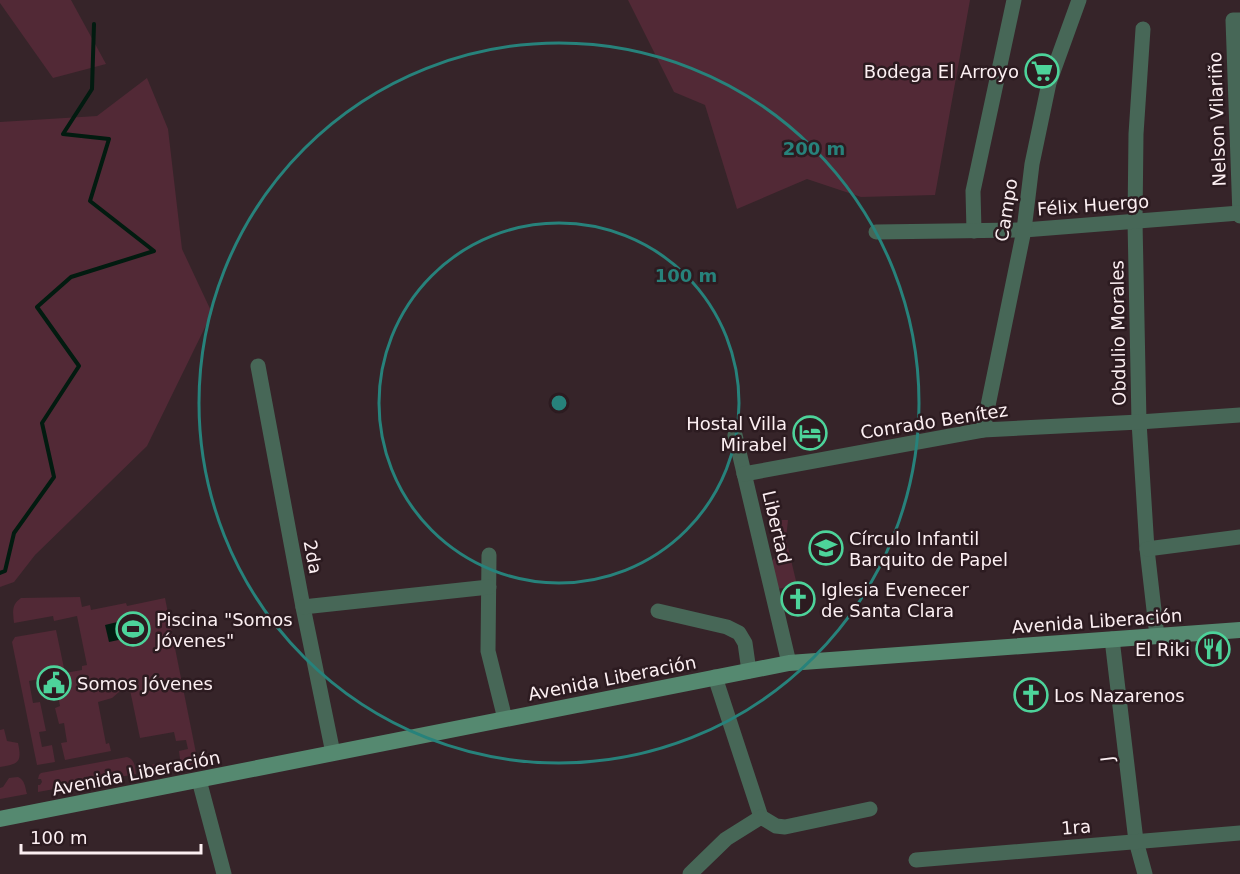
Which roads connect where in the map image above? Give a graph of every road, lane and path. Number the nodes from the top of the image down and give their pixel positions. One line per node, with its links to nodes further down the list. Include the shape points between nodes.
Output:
1 (1014, 0): 8 (street, via 973,191)
2 (1079, 0): 7 (street, Campo, via 1049,83)
3 (1237, 20): 5 (street, Nelson Vilariño)
4 (1143, 29): 6 (street, Obdulio Morales)
5 (1240, 214): 6 (street, Félix Huergo)
6 (1135, 221): 7 (street, Félix Huergo); 12 (street, Obdulio Morales)
7 (1023, 230): 8 (street, Félix Huergo); 13 (street, Campo)
8 (974, 231): 9 (street, Félix Huergo)
9 (876, 232)
10 (258, 366): 20 (street, 2da)
11 (1240, 415): 12 (street, Conrado Benítez)
12 (1139, 422): 13 (street, Conrado Benítez); 17 (street, Obdulio Morales)
13 (983, 430): 15 (street, Conrado Benítez)
14 (735, 435): 15 (street, Libertad)
15 (744, 474): 25 (street, Libertad)
16 (1240, 537): 17 (street)
17 (1147, 549): 23 (street, Obdulio Morales)
18 (489, 555): 19 (street)
19 (489, 587): 20 (street); 28 (street, via 488,651)
20 (303, 607): 29 (street, 2da)
21 (658, 611): 26 (street, via 739,633 745,643)
22 (1240, 630): 23 (main road, Avenida Liberación)
23 (1157, 636): 24 (main road, Avenida Liberación)
24 (1112, 639): 25 (main road, Avenida Liberación); 35 (street, J)
25 (789, 663): 26 (main road, Avenida Liberación)
26 (749, 671): 27 (main road, Avenida Liberación)
27 (715, 678): 28 (main road, Avenida Liberación); 32 (street)
28 (505, 719): 29 (main road, Avenida Liberación)
29 (333, 753): 30 (main road, Avenida Liberación)
30 (199, 780): 33 (main road, Avenida Liberación); 37 (street)
31 (870, 810): 32 (street, via 785,827)
32 (761, 818): 38 (street, via 726,839)
33 (0, 819)
34 (1240, 833): 35 (street, 1ra)
35 (1136, 841): 36 (street, 1ra); 39 (street, J)
36 (916, 860)
37 (224, 874)
38 (690, 874)
39 (1145, 874)

